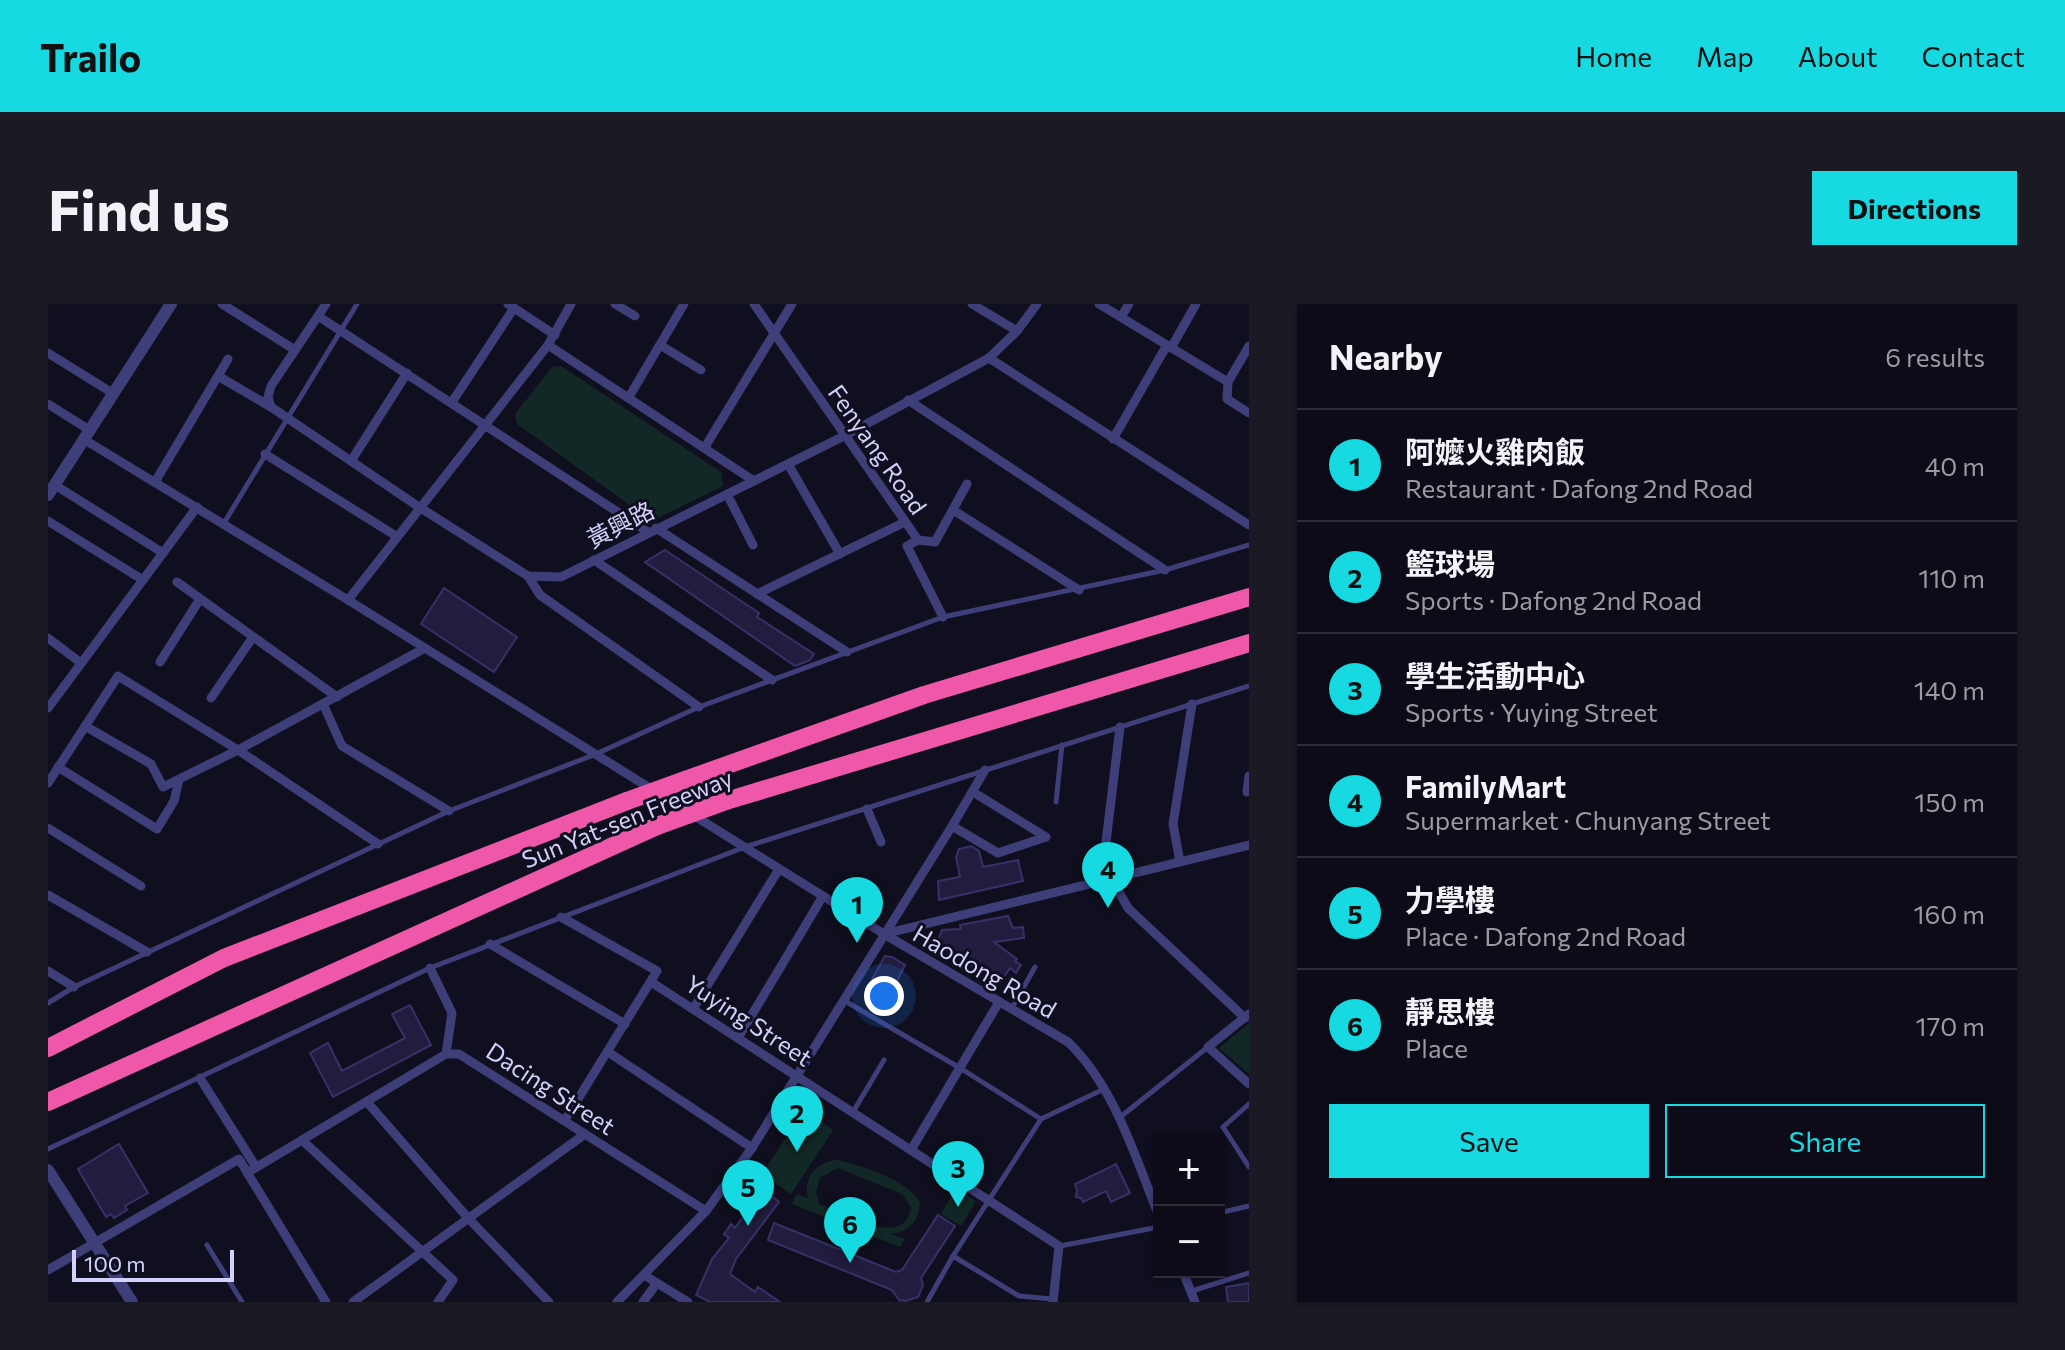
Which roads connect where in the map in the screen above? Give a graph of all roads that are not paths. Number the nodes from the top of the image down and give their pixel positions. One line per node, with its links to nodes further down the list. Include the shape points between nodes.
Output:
1 (171, 304): 35 (street)
2 (222, 304): 27 (street)
3 (326, 304): 16 (street)
4 (357, 304): 19 (lane)
5 (571, 304): 22 (street)
6 (615, 304): 17 (street)
7 (684, 304): 24 (street)
8 (754, 304): 21 (street, Fenyang Road)
9 (792, 304): 21 (street)
10 (972, 304): 20 (street)
11 (1037, 304): 20 (street, 黃興路)
12 (1099, 304): 18 (street)
13 (1129, 304): 18 (street)
14 (1196, 304): 25 (street)
15 (511, 306): 22 (street); 38 (street)
16 (318, 316): 19 (street); 27 (street)
17 (635, 316)
18 (1121, 317): 25 (street)
19 (341, 330): 32 (street); 42 (lane)
20 (1017, 331): 29 (street, 黃興路)
21 (773, 334): 45 (street, Fenyang Road); 47 (street)
22 (555, 335): 23 (street)
23 (548, 345): 36 (street); 43 (street)
24 (660, 345): 31 (street); 36 (street)
25 (1169, 346): 34 (street); 46 (street)
26 (1249, 346): 34 (street)
27 (295, 350): 40 (street, via 271,386)
28 (48, 353): 35 (street)
29 (989, 358): 37 (street, 黃興路); 46 (street)
30 (228, 359): 33 (street)
31 (701, 370)
32 (407, 373): 38 (street); 49 (street)
33 (218, 376): 40 (street); 52 (street)
34 (1228, 382): 41 (street, via 1227,399)
35 (114, 394): 44 (street)
36 (629, 397): 47 (street)
37 (908, 400): 45 (street, 黃興路); 71 (street)
38 (452, 402): 43 (street)
39 (48, 404): 44 (street, Haodong Road)
40 (271, 407): 42 (street)
41 (1249, 413)
42 (287, 418): 48 (lane); 49 (street)
43 (487, 425): 57 (street); 63 (street)
44 (88, 436): 52 (street, Haodong Road); 54 (street)
45 (844, 436): 50 (street, 黃興路); 60 (street, Fenyang Road)
46 (1113, 439): 62 (street)
47 (705, 447): 51 (street)
48 (265, 454): 61 (lane); 64 (street)
49 (351, 461): 57 (street)
50 (788, 464): 51 (street, 黃興路); 69 (street)
51 (754, 481): 55 (street, 黃興路)
52 (155, 482): 56 (street, Haodong Road)
53 (967, 484): 58 (street)
54 (52, 490): 68 (street)
55 (727, 494): 63 (street, 黃興路); 66 (street)
56 (197, 507): 61 (street, Haodong Road); 68 (street)
57 (419, 507): 64 (street); 72 (street)
58 (953, 510): 65 (street, via 935,542); 75 (street)
59 (48, 521): 73 (street)
60 (905, 522): 65 (street, Fenyang Road); 69 (street)
61 (223, 524): 79 (street, Haodong Road)
62 (1249, 525)
63 (652, 530): 70 (street, 黃興路); 76 (street)
64 (396, 536): 79 (street)
65 (918, 540): 80 (street, Fenyang Road, via 907,546)
66 (753, 545)
67 (1249, 545): 71 (lane)
68 (163, 553): 73 (street)
69 (840, 554): 76 (street)
70 (594, 560): 72 (street, 黃興路, via 561,577); 88 (street)
71 (1165, 570): 75 (lane)
72 (528, 576): 94 (street, via 540,595)
73 (143, 580): 87 (street)
74 (177, 582): 78 (street)
75 (1079, 590): 80 (lane)
76 (757, 594): 85 (street)
77 (1249, 597): 141 (highway, Sun Yat-sen Freeway, bridge, via 924,695 627,801 224,958)
78 (200, 599): 81 (street); 86 (street)
79 (348, 600): 84 (street, Haodong Road)
80 (943, 617): 85 (lane)
81 (253, 637): 90 (street); 91 (street)
82 (48, 638): 87 (street)
83 (1249, 643): 150 (highway, Sun Yat-sen Freeway, bridge, via 657,826)
84 (425, 648): 90 (street); 100 (street, Haodong Road)
85 (847, 652): 88 (lane)
86 (160, 662)
87 (81, 663): 95 (street)
88 (772, 680): 94 (lane)
89 (1249, 686): 93 (lane)
90 (337, 697): 92 (street)
91 (211, 698)
92 (323, 704): 99 (street); 110 (street, via 342,746)
93 (1192, 704): 97 (lane); 117 (street, via 1173,824)
94 (699, 707): 100 (lane)
95 (48, 708)
96 (85, 726): 99 (street, via 118,676); 101 (street); 104 (street, via 151,764 163,787)
97 (1120, 727): 98 (lane); 119 (street, via 1106,842)
98 (1062, 745): 102 (lane); 108 (lane)
99 (238, 750): 104 (street); 114 (street)
100 (596, 754): 110 (lane); 116 (street, Haodong Road)
101 (58, 767): 104 (street, via 157,829 174,801); 105 (street)
102 (985, 770): 106 (street); 109 (lane)
103 (1249, 776): 107 (street)
104 (179, 780)
105 (48, 783)
106 (973, 792): 111 (street); 111 (street, via 1046,837 998,853)
107 (1247, 792)
108 (1056, 802)
109 (867, 809): 113 (street); 116 (lane)
110 (449, 811): 114 (lane)
111 (952, 826): 124 (street)
112 (48, 828): 120 (street)
113 (881, 842)
114 (378, 844): 126 (lane)
115 (1249, 845): 117 (street)
116 (745, 847): 118 (street, Haodong Road); 123 (lane)
117 (1180, 862): 119 (street)
118 (779, 869): 122 (street, Haodong Road); 135 (street)
119 (1111, 878): 124 (street); 137 (street, via 1128,908)
120 (141, 886)
121 (48, 895): 126 (street)
122 (823, 896): 124 (street, Haodong Road); 139 (street)
123 (561, 917): 125 (lane); 130 (street, via 657,971)
124 (884, 934): 132 (street); 133 (street, Haodong Road)
125 (490, 944): 128 (lane); 138 (street)
126 (147, 952): 131 (lane)
127 (1035, 967): 136 (lane)
128 (430, 968): 143 (street, via 452,1013); 147 (lane)
129 (48, 971): 131 (street)
130 (651, 982): 135 (street, Yuying Street); 138 (street)
131 (74, 987): 134 (lane)
132 (844, 1001): 145 (lane); 146 (street)
133 (999, 1002): 136 (street, Haodong Road); 145 (street)
134 (48, 1003)
135 (693, 1009): 139 (street, Yuying Street)
136 (1010, 1010): 149 (street, Haodong Road, via 1068,1042)
137 (1247, 1016): 140 (street)
138 (625, 1024): 142 (street)
139 (738, 1038): 146 (street, Yuying Street)
140 (1208, 1047): 148 (street); 154 (lane)
141 (48, 1048)
142 (608, 1052): 156 (street); 159 (street)
143 (446, 1054): 151 (street, Dacing Street); 156 (street, Dacing Street, via 478,1064)
144 (884, 1060): 153 (lane)
145 (960, 1068): 155 (lane); 161 (street)
146 (798, 1076): 153 (street, Yuying Street); 159 (street)
147 (200, 1078): 160 (lane); 162 (street)
148 (1249, 1084)
149 (1104, 1089): 154 (street, Haodong Road); 155 (lane)
150 (48, 1102)
151 (367, 1102): 158 (street, Dacing Street); 171 (street)
152 (1249, 1104): 163 (lane, via 1223,1127)
153 (853, 1112): 161 (street, Yuying Street)
154 (1119, 1118): 167 (street, Haodong Road)
155 (1041, 1119): 166 (lane)
156 (565, 1120): 157 (street, Dacing Street)
157 (585, 1134): 169 (street, Dacing Street); 171 (street)
158 (302, 1140): 162 (street, Dacing Street); 176 (street)
159 (752, 1148): 169 (street)
160 (48, 1149)
161 (911, 1150): 166 (street, Yuying Street)
162 (256, 1167): 165 (street, Dacing Street)
163 (1249, 1167)
164 (48, 1170): 173 (street)
165 (247, 1173): 173 (street, via 239,1159); 188 (street)
166 (989, 1201): 175 (street, Yuying Street); 177 (lane)
167 (1155, 1206)
168 (1249, 1206): 170 (lane)
169 (706, 1211): 180 (street)
170 (1225, 1212)
171 (468, 1218): 176 (street); 191 (street)
172 (1153, 1228): 175 (lane)
173 (94, 1243): 178 (street); 186 (street)
174 (207, 1245): 187 (lane)
175 (1059, 1246): 185 (street)
176 (424, 1251): 189 (street); 190 (street, via 453,1280)
177 (953, 1256): 185 (lane, via 1019,1296); 196 (lane)
178 (48, 1270)
179 (1249, 1273): 183 (lane)
180 (644, 1275): 182 (street); 192 (street)
181 (1186, 1278): 183 (street)
182 (657, 1283): 184 (street); 193 (street)
183 (1191, 1291): 197 (street)
184 (675, 1292): 194 (street); 195 (street)
185 (1053, 1301)
186 (131, 1302)
187 (242, 1302)
188 (326, 1302)
189 (353, 1302)
190 (438, 1302)
191 (549, 1302)
192 (617, 1302)
193 (643, 1302)
194 (668, 1302)
195 (688, 1302)
196 (927, 1302)
197 (1195, 1302)

